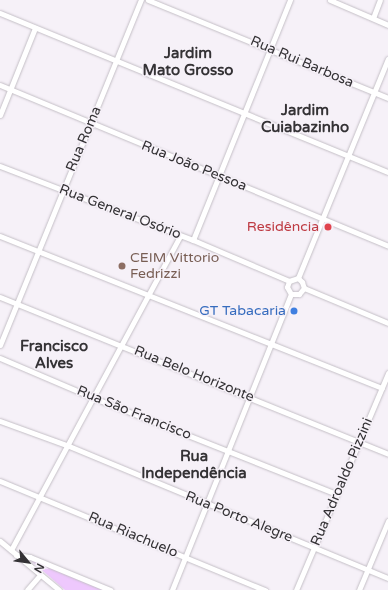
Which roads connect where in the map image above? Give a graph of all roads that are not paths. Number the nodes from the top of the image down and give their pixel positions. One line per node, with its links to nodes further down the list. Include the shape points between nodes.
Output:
1 (142, 0): 12 (street, Rua Roma)
2 (148, 0): 10 (street, Rua Rui Barbosa)
3 (290, 0): 10 (street)
4 (330, 0): 7 (street)
5 (380, 0): 7 (street)
6 (0, 13): 9 (street)
7 (373, 18): 8 (street)
8 (388, 25)
9 (35, 28): 12 (street); 14 (street)
10 (270, 49): 15 (street, Rua Rui Barbosa); 17 (street)
11 (388, 59): 15 (street)
12 (116, 61): 17 (street); 19 (street, Rua Roma)
13 (0, 85): 14 (street, Rua João Pessoa)
14 (11, 89): 18 (street); 19 (street, Rua João Pessoa)
15 (374, 92): 16 (street, Rua Rui Barbosa); 20 (street)
16 (388, 98)
17 (245, 112): 20 (street); 23 (street)
18 (0, 115)
19 (90, 124): 23 (street, Rua João Pessoa); 24 (street, Rua Roma)
20 (348, 156): 22 (street); 25 (street)
21 (0, 166): 24 (street, Rua General Osório)
22 (388, 172)
23 (218, 175): 25 (street, Rua João Pessoa); 28 (street)
24 (63, 191): 27 (street, Rua General Osório); 30 (street, Rua Roma)
25 (322, 219): 29 (street, Rua João Pessoa); 31 (street)
26 (0, 236): 30 (street)
27 (180, 236): 28 (street, Rua General Osório); 35 (street)
28 (193, 240): 32 (street, Rua General Osório)
29 (388, 246)
30 (39, 250): 35 (street); 37 (street, Rua Roma)
31 (298, 278): 32 (street); 33 (street)
32 (289, 281): 34 (street, via 287,288)
33 (304, 288): 34 (street, via 299,294); 38 (street)
34 (291, 294): 40 (street)
35 (149, 295): 39 (street); 40 (street)
36 (0, 296): 37 (street, Rua Belo Horizonte)
37 (18, 303): 39 (street, Rua Belo Horizonte); 41 (street, Rua Roma)
38 (388, 323)
39 (122, 344): 45 (street, Rua Belo Horizonte); 46 (street)
40 (272, 344): 44 (street); 45 (street)
41 (0, 345)
42 (0, 358): 46 (street, Rua São Francisco)
43 (388, 373): 44 (street, Rua Adroaldo Pizzini)
44 (382, 388): 48 (street, Rua Adroaldo Pizzini)
45 (251, 397): 48 (street, Rua Belo Horizonte); 50 (street)
46 (94, 398): 49 (street); 50 (street, Rua São Francisco)
47 (0, 421): 49 (street, Rua Porto Alegre)
48 (359, 442): 51 (street, Rua Belo Horizonte); 53 (street, Rua Adroaldo Pizzini)
49 (69, 446): 54 (street); 55 (street, Rua Porto Alegre)
50 (229, 451): 53 (street, Rua São Francisco); 55 (street)
51 (388, 454)
52 (0, 481): 54 (street, Rua Riachuelo)
53 (336, 494): 58 (street, Rua Adroaldo Pizzini)
54 (42, 497): 59 (street); 61 (street, Rua Riachuelo)
55 (207, 504): 58 (street, Rua Porto Alegre); 61 (street)
56 (388, 521): 62 (street)
57 (0, 541): 59 (street)
58 (314, 548): 62 (street, Rua Porto Alegre); 70 (street, Rua Adroaldo Pizzini)
59 (11, 550): 60 (street)
60 (16, 555): 63 (street); 67 (street, via 30,557)
61 (185, 557): 68 (street); 69 (street, Rua Riachuelo)
62 (368, 570): 64 (street, Rua Porto Alegre); 71 (street)
63 (40, 575): 65 (street); 66 (street)
64 (388, 578)
65 (27, 590)
66 (59, 590)
67 (110, 590)
68 (172, 590)
69 (266, 590)
70 (296, 590)
71 (359, 590)

